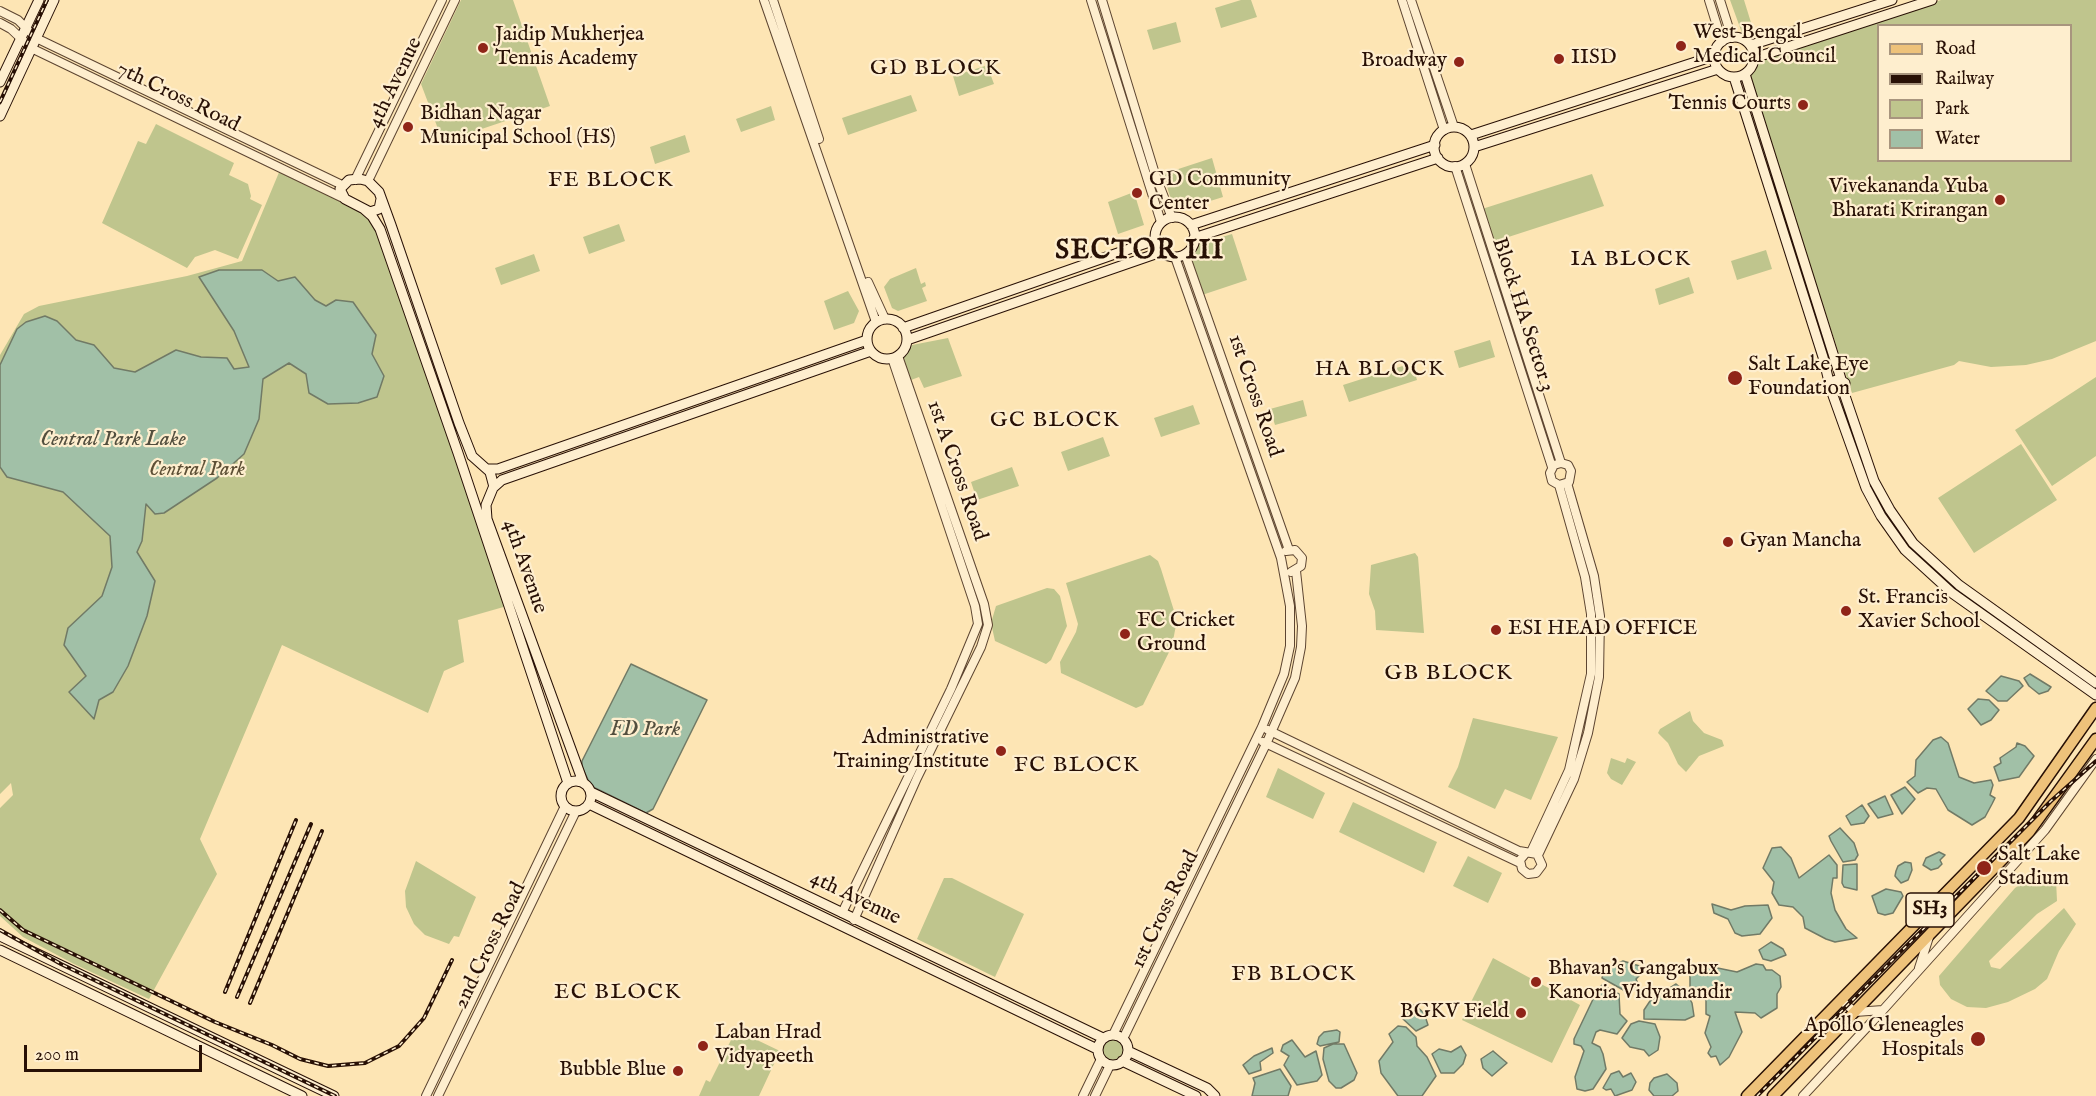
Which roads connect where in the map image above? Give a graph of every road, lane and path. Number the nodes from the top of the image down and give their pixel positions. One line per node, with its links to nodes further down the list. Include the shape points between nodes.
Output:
1 (39, 0): 17 (main road)
2 (54, 0): 20 (main road)
3 (442, 0): 19 (street, 4th Avenue)
4 (455, 0): 24 (street, 4th Avenue)
5 (764, 0): 18 (street)
6 (773, 0): 18 (street)
7 (1091, 0): 30 (street)
8 (1102, 0): 29 (street)
9 (1402, 0): 37 (street)
10 (1411, 0): 36 (street)
11 (1708, 0): 23 (street)
12 (1720, 0): 21 (street)
13 (1892, 0): 25 (main road)
14 (1932, 0): 28 (main road)
15 (0, 10): 17 (street, 7th Cross Road)
16 (0, 23): 22 (street, 7th Cross Road)
17 (26, 28): 20 (street, 7th Cross Road); 22 (main road)
18 (778, 29): 62 (street)
19 (424, 37): 24 (street); 45 (street, 4th Avenue)
20 (36, 38): 26 (main road); 47 (street, 7th Cross Road)
21 (1732, 38): 23 (main road); 25 (main road)
22 (20, 39): 26 (street, 7th Cross Road); 34 (main road)
23 (1722, 42): 27 (main road)
24 (435, 43): 46 (street, 4th Avenue)
25 (1751, 45): 28 (main road)
26 (31, 48): 35 (main road); 48 (street, 7th Cross Road)
27 (1714, 56): 31 (main road); 38 (main road)
28 (1754, 57): 32 (main road)
29 (1120, 58): 30 (street); 39 (street)
30 (1110, 61): 39 (street)
31 (1718, 69): 33 (main road); 41 (main road)
32 (1744, 74): 33 (main road); 42 (main road)
33 (1734, 77): 42 (main road)
34 (0, 82)
35 (0, 116)
36 (1454, 127): 37 (main road); 38 (main road)
37 (1444, 130): 40 (main road)
38 (1471, 135): 41 (main road)
39 (1141, 143): 51 (street); 52 (street)
40 (1435, 145): 43 (main road); 53 (main road)
41 (1474, 147): 44 (main road)
42 (1762, 148): 60 (main road); 61 (main road)
43 (1438, 158): 44 (main road); 54 (main road)
44 (1460, 168): 59 (street); 59 (street, Block HA Sector 3)
45 (355, 180): 46 (main road); 47 (main road)
46 (368, 181): 49 (main road, 4th Avenue)
47 (342, 185): 48 (main road, via 340,191)
48 (345, 199): 50 (main road)
49 (381, 199): 50 (main road, via 376,212); 76 (main road, 4th Avenue, via 459,423 472,456)
50 (364, 209): 77 (main road, 4th Avenue, via 380,230)
51 (1172, 218): 52 (main road); 53 (main road, via 1181,218)
52 (1161, 222): 55 (main road)
53 (1191, 225): 54 (main road)
54 (1194, 238): 57 (main road)
55 (1155, 240): 56 (main road); 64 (main road)
56 (1161, 252): 58 (main road); 67 (main road)
57 (1185, 254): 58 (main road); 63 (street, 1st Cross Road)
58 (1175, 257): 65 (street)
59 (1494, 272): 73 (street)
60 (1811, 283): 61 (main road); 70 (main road)
61 (1801, 286): 71 (main road)
62 (880, 321): 64 (main road, via 893,320); 66 (main road, via 869,330)
63 (1210, 324): 65 (street); 82 (street, 1st Cross Road)
64 (903, 328): 67 (main road)
65 (1200, 328): 83 (street)
66 (867, 340): 68 (main road); 76 (main road, via 498,469)
67 (907, 340): 69 (main road)
68 (871, 351): 69 (main road, via 880,358); 80 (main road, via 502,480)
69 (895, 357): 100 (street, 1st A Cross Road, via 987,619 984,639)
70 (1842, 379): 71 (main road); 72 (main road, via 1846,385)
71 (1831, 382): 72 (main road, via 1831,390)
72 (1839, 393): 78 (main road)
73 (1534, 394): 74 (street); 75 (street, Block HA Sector 3)
74 (1561, 463): 75 (street); 79 (street, via 1572,471)
75 (1552, 467): 79 (street, via 1551,479)
76 (485, 468): 77 (main road, via 471,471); 80 (main road, 4th Avenue)
77 (467, 479): 81 (main road, 4th Avenue)
78 (1870, 483): 84 (main road, via 1904,531); 87 (main road, via 1895,538)
79 (1563, 484): 111 (street, via 1591,589 1591,674 1578,755)
80 (492, 490): 81 (main road, via 481,498); 88 (main road, 4th Avenue, via 486,505 488,519)
81 (472, 492): 88 (main road, 4th Avenue)
82 (1289, 550): 83 (street); 86 (street, via 1299,552 1302,558)
83 (1281, 558): 85 (street)
84 (1937, 567): 87 (main road); 89 (main road)
85 (1284, 568): 86 (street); 90 (street, via 1291,637 1287,666)
86 (1296, 571): 91 (street, 1st Cross Road, via 1302,637 1299,666)
87 (1930, 575): 92 (main road)
88 (530, 653): 101 (main road, 4th Avenue); 102 (main road, 4th Avenue)
89 (2096, 682)
90 (1278, 689): 91 (street); 94 (street)
91 (1288, 695): 95 (street, 1st Cross Road)
92 (2096, 695)
93 (2096, 708): 127 (main road, SH3, via 2019,818)
94 (1262, 727): 95 (street); 97 (street)
95 (1272, 732): 98 (street, 1st Cross Road); 106 (street)
96 (2096, 739): 122 (main road, SH3, via 2029,832)
97 (1255, 742): 98 (street); 115 (street)
98 (1267, 742): 108 (street); 116 (street, 1st Cross Road)
99 (2096, 759): 125 (street, via 2045,830)
100 (913, 776): 119 (street); 120 (street)
101 (583, 782): 102 (main road); 103 (main road)
102 (568, 783): 105 (main road, via 561,793)
103 (591, 792): 104 (main road); 112 (main road, 4th Avenue)
104 (589, 804): 107 (main road); 114 (main road, 4th Avenue)
105 (566, 806): 107 (main road); 128 (street, 2nd Cross Road)
106 (1424, 806): 108 (street); 109 (street)
107 (576, 811): 129 (street, 2nd Cross Road)
108 (1420, 815): 110 (street)
109 (1502, 843): 110 (street); 111 (street)
110 (1498, 852): 113 (street)
111 (1532, 854): 113 (street); 113 (street, via 1542,865 1536,873 1526,873)
112 (729, 858): 114 (main road); 117 (main road, 4th Avenue)
113 (1520, 863)
114 (723, 869): 118 (main road, 4th Avenue)
115 (1184, 888): 116 (street); 132 (street)
116 (1194, 893): 134 (street, 1st Cross Road)
117 (804, 894): 118 (main road); 119 (main road, 4th Avenue)
118 (800, 906): 126 (main road, 4th Avenue)
119 (842, 913): 120 (main road, 4th Avenue)
120 (854, 920): 124 (main road, 4th Avenue)
121 (0, 936): 141 (main road)
122 (1929, 936): 125 (street); 131 (main road, SH3)
123 (0, 950): 140 (main road)
124 (968, 974): 126 (main road); 133 (main road, 4th Avenue)
125 (1917, 974): 130 (street)
126 (963, 986): 135 (main road, 4th Avenue)
127 (1842, 1001): 131 (street); 148 (main road, SH3)
128 (470, 1004): 129 (street); 142 (street, 2nd Cross Road)
129 (481, 1008): 143 (street, 2nd Cross Road)
130 (1883, 1010): 131 (street); 150 (street)
131 (1855, 1012): 149 (main road, SH3)
132 (1113, 1035): 133 (main road); 134 (main road)
133 (1103, 1038): 135 (main road)
134 (1123, 1039): 136 (main road)
135 (1097, 1049): 137 (main road)
136 (1128, 1051): 138 (main road); 147 (main road, via 1207,1088)
137 (1101, 1059): 139 (main road); 144 (street)
138 (1122, 1061): 139 (main road); 146 (main road)
139 (1110, 1065): 145 (street)
140 (302, 1096)
141 (334, 1096)
142 (426, 1096)
143 (438, 1096)
144 (1083, 1096)
145 (1095, 1096)
146 (1196, 1096)
147 (1215, 1096)
148 (1747, 1096)
149 (1773, 1096)
150 (1803, 1096)

